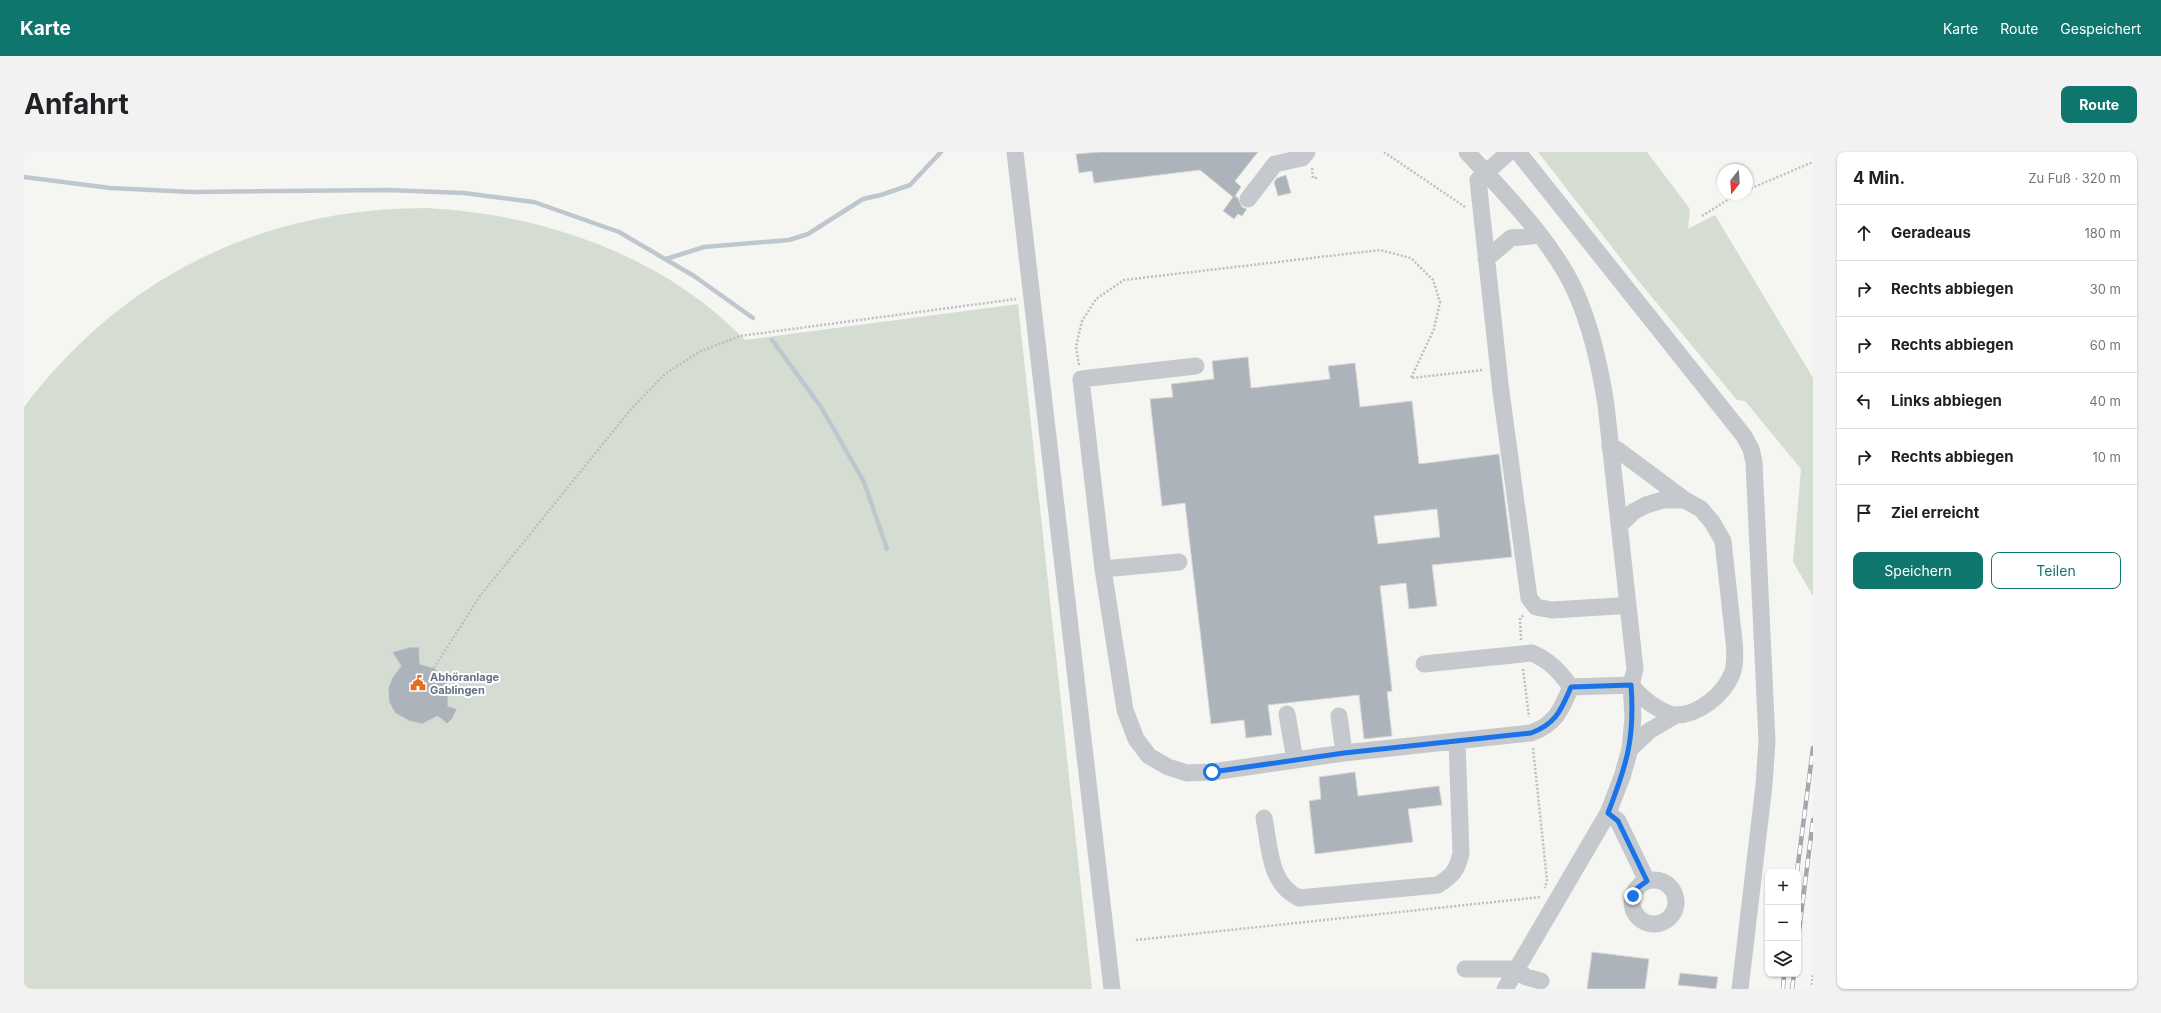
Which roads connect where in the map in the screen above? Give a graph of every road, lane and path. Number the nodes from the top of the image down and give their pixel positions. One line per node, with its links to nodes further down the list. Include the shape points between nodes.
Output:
1 (1015, 152): 17 (lane)
2 (1308, 152): 10 (lane, via 1302,158 1276,164 1265,188)
3 (1384, 152): 13 (path)
4 (1467, 152): 8 (lane)
5 (1509, 152): 8 (lane)
6 (1518, 152): 53 (lane, via 1744,436 1751,449 1754,462 1767,741)
7 (1813, 162): 9 (path)
8 (1486, 172): 13 (lane, via 1478,180); 14 (lane)
9 (1753, 187)
10 (1248, 199)
11 (1728, 200): 12 (path)
12 (1702, 216)
13 (1482, 218): 16 (lane)
14 (1539, 235): 15 (lane); 16 (lane, via 1512,238)
15 (1556, 258): 21 (lane, via 1576,292 1590,328 1599,362); 26 (lane, via 1594,383)
16 (1486, 259): 19 (lane)
17 (1031, 297): 30 (path, via 740,336 699,352 665,374 632,408 480,596); 51 (lane)
18 (1196, 366): 20 (lane)
19 (1498, 369): 20 (path, via 1411,378 1434,329 1440,302 1433,280 1411,258 1380,250 1124,280 1096,299 1082,321 1076,347); 27 (lane, via 1529,598)
20 (1081, 379): 25 (lane)
21 (1610, 447): 22 (lane, via 1618,450); 23 (lane)
22 (1685, 500): 23 (lane, via 1663,500 1646,505 1633,512); 34 (lane, via 1701,509 1712,522 1722,541 1735,657 1733,673 1709,704)
23 (1620, 525): 31 (lane, via 1636,669)
24 (1179, 562): 25 (lane)
25 (1103, 569): 40 (lane, via 1125,710 1136,740 1149,756 1168,767 1187,773)
26 (1618, 606): 27 (lane, via 1552,610); 31 (lane, via 1626,671)
27 (1536, 607): 28 (path, via 1520,618)
28 (1521, 653): 29 (lane); 32 (lane, via 1532,653 1555,666); 36 (path)
29 (1424, 664)
30 (434, 668)
31 (1631, 685): 32 (lane); 34 (lane, via 1642,698 1658,709); 38 (lane, via 1633,717)
32 (1571, 687): 36 (lane, via 1559,713 1549,725)
33 (1287, 714): 40 (lane)
34 (1676, 715): 38 (lane, via 1650,731)
35 (1339, 716): 39 (lane)
36 (1531, 733): 37 (lane); 44 (path, via 1547,880)
37 (1457, 742): 39 (lane); 42 (lane, via 1461,853 1459,865 1452,876 1438,885 1299,898 1291,894 1277,879)
38 (1630, 749): 41 (lane)
39 (1344, 753): 40 (lane)
40 (1295, 760)
41 (1608, 813): 43 (lane, via 1618,821); 48 (lane)
42 (1264, 818)
43 (1647, 881)
44 (1542, 897): 45 (path); 46 (path)
45 (1539, 903)
46 (1136, 940)
47 (1465, 969): 48 (lane)
48 (1517, 969): 50 (lane, via 1526,977); 52 (lane)
49 (1813, 974): 54 (path)
50 (1541, 981)
51 (1112, 989)
52 (1505, 989)
53 (1740, 989)
54 (1811, 989)

